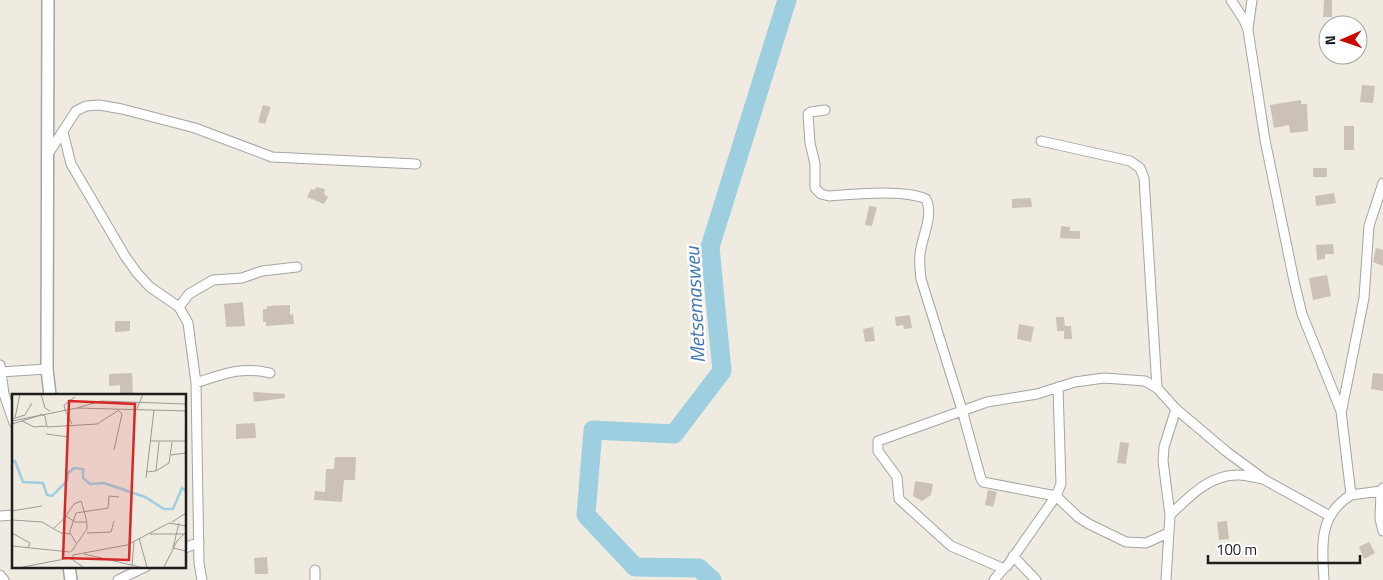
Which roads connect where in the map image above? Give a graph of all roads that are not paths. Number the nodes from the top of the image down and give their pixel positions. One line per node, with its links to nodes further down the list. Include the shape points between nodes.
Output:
1 (48, 0): 8 (street)
2 (1231, 0): 4 (street)
3 (1252, 0): 4 (street)
4 (1248, 30): 22 (street, via 1265,140 1302,314)
5 (826, 110): 21 (street, via 808,114 815,188 821,194 887,193 926,198 927,226 919,267)
6 (62, 132): 8 (street); 9 (street, via 76,111 99,105 195,128 272,157); 12 (street, via 71,164 125,256 150,287)
7 (1041, 141): 18 (street, via 1130,160 1140,168 1144,178)
8 (48, 154): 14 (street)
9 (416, 164)
10 (1383, 183): 22 (street, via 1369,226 1364,298)
11 (297, 267): 12 (street, via 213,280 189,294)
12 (179, 307): 16 (street, via 188,323)
13 (0, 370): 14 (street); 23 (street)
14 (47, 370): 19 (street)
15 (270, 373): 16 (street, via 240,370)
16 (196, 383): 32 (street)
17 (1058, 387): 18 (street, via 1104,378 1145,381); 21 (street); 27 (street, via 1061,484)
18 (1157, 388): 20 (street)
19 (50, 394)
20 (1176, 408): 24 (street, via 1212,441); 28 (street, via 1164,447)
21 (962, 410): 27 (street, via 984,482); 36 (street, via 878,441 877,448 898,477 899,500 951,546)
22 (1341, 412): 26 (street)
23 (12, 417)
24 (1265, 480): 28 (street, via 1240,475 1219,477 1196,491); 29 (street)
25 (1382, 490): 26 (street); 30 (street, via 1380,519)
26 (1351, 495): 29 (street, via 1336,505)
27 (1056, 496): 31 (street, via 1083,521 1126,542 1146,543); 34 (street)
28 (1170, 515): 31 (street)
29 (1330, 516): 46 (street, via 1322,545)
30 (1383, 531)
31 (1168, 533): 45 (street)
32 (199, 542): 33 (street); 41 (street)
33 (186, 548)
34 (1013, 556): 36 (street); 44 (street)
35 (143, 568): 40 (street)
36 (1004, 568): 43 (street)
37 (315, 570): 42 (street)
38 (0, 575): 39 (street)
39 (4, 580)
40 (118, 580)
41 (202, 580)
42 (315, 580)
43 (994, 580)
44 (1036, 580)
45 (1166, 580)
46 (1324, 580)

